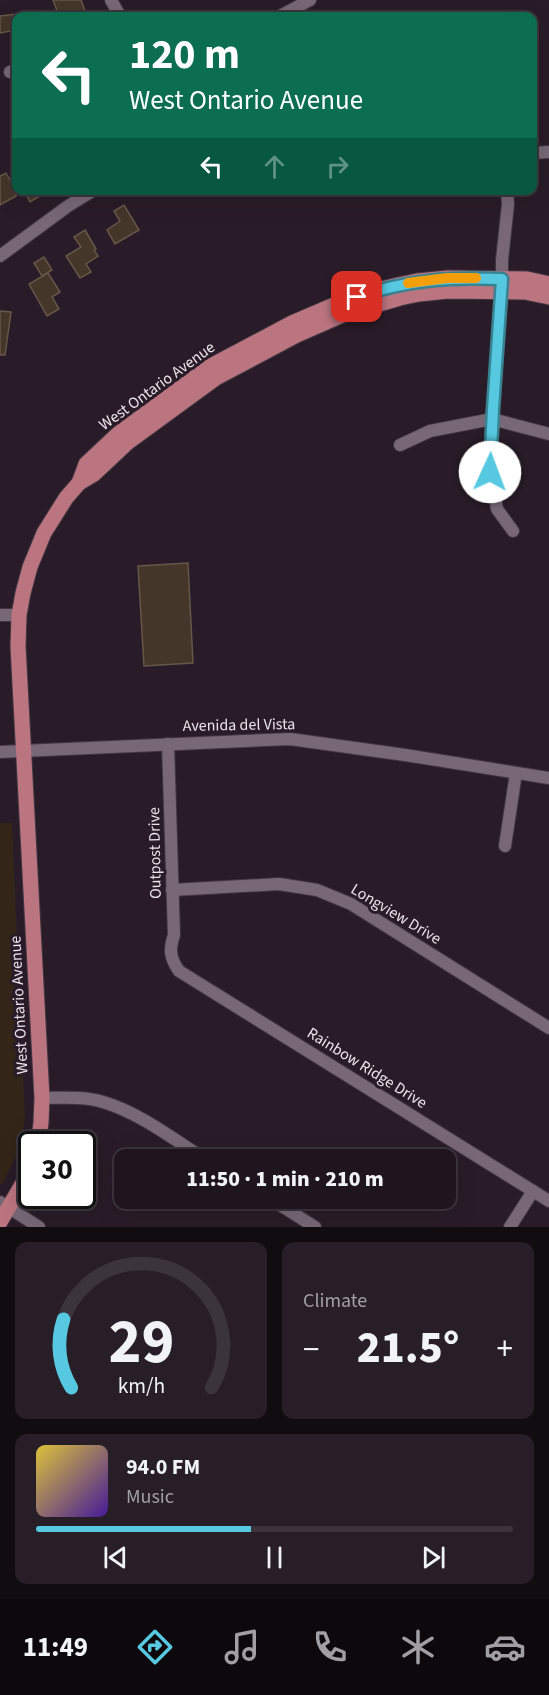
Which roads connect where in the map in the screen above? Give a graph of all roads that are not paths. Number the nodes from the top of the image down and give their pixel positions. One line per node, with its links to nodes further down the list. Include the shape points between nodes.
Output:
1 (310, 0): 2 (street)
2 (287, 12)
3 (86, 195): 5 (street)
4 (507, 195): 7 (street)
5 (0, 256)
6 (549, 284): 7 (main road, West Ontario Avenue, via 527,279)
7 (502, 285): 8 (main road, West Ontario Avenue); 9 (street); 14 (main road, West Ontario Avenue, via 419,294 345,314 216,378 127,443 66,498 44,533 30,567)
8 (549, 297)
9 (492, 419): 10 (street); 11 (street, via 430,431); 12 (street, via 490,472 497,509)
10 (549, 434)
11 (400, 445)
12 (513, 531)
13 (0, 615): 14 (street)
14 (19, 615): 16 (main road, West Ontario Avenue)
15 (168, 744): 16 (street, Avenida del Vista); 18 (street, Avenida del Vista, via 290,739); 21 (street, Outpost Drive)
16 (24, 751): 17 (street, Avenida del Vista); 24 (main road, West Ontario Avenue)
17 (0, 752)
18 (516, 773): 19 (street, Avenida del Vista); 20 (street)
19 (549, 778)
20 (505, 846)
21 (172, 890): 22 (street, Outpost Drive); 23 (street, Longview Drive, via 279,884 317,890 351,904)
22 (171, 960): 28 (street, Rainbow Ridge Drive, via 178,971)
23 (549, 1028)
24 (42, 1098): 25 (main road, West Ontario Avenue); 26 (street, via 102,1101 132,1114)
25 (40, 1131)
26 (188, 1149)
27 (18, 1189): 30 (main road)
28 (533, 1191): 29 (street, Rainbow Ridge Drive); 35 (street)
29 (549, 1201)
30 (4, 1205): 32 (main road); 33 (street)
31 (286, 1209): 34 (street)
32 (0, 1222)
33 (39, 1227)
34 (315, 1227)
35 (510, 1227)

